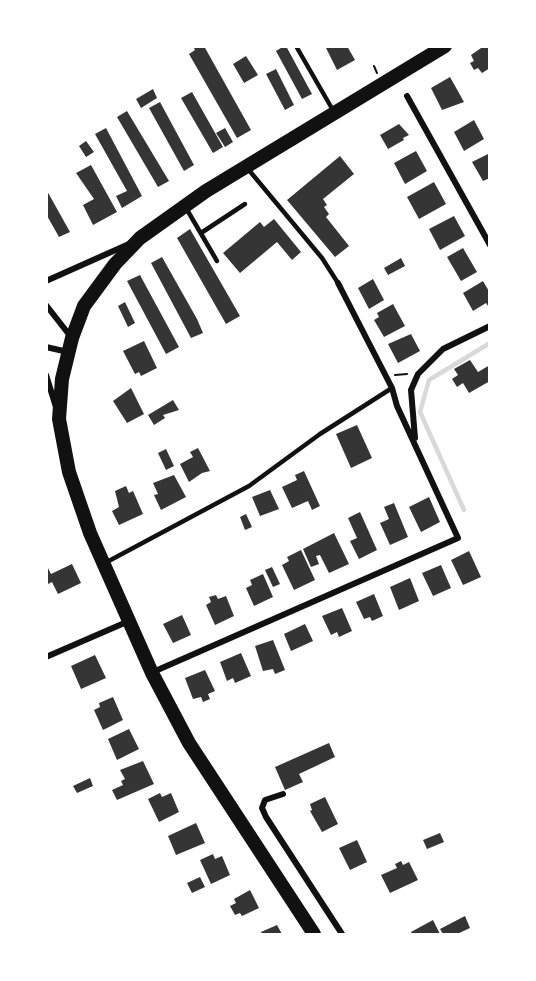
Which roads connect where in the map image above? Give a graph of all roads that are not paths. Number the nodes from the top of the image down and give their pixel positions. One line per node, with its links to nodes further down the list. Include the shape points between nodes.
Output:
1 (296, 46): 4 (lane)
2 (445, 46): 4 (main road)
3 (407, 96): 10 (street)
4 (334, 112): 5 (main road)
5 (247, 167): 7 (main road); 13 (lane, via 322,258)
6 (245, 204): 8 (lane)
7 (185, 205): 8 (lane); 9 (main road)
8 (201, 232): 11 (lane)
9 (140, 238): 12 (street); 16 (main road, via 84,306)
10 (489, 245)
11 (217, 261)
12 (46, 281)
13 (338, 284): 20 (street)
14 (46, 305): 16 (street)
15 (489, 326): 22 (street, via 443,349 418,374 411,390)
16 (72, 338): 18 (main road)
17 (46, 346): 18 (street)
18 (68, 352): 21 (main road)
19 (46, 375): 21 (street)
20 (392, 388): 22 (street); 23 (lane, via 249,486)
21 (59, 419): 23 (main road, via 69,472)
22 (415, 441): 26 (street, via 458,538)
23 (103, 564): 24 (main road)
24 (129, 621): 25 (street); 26 (main road)
25 (46, 657)
26 (152, 673): 28 (main road, via 189,743)
27 (283, 794): 29 (street, via 264,800 262,808)
28 (314, 934)
29 (342, 934)

